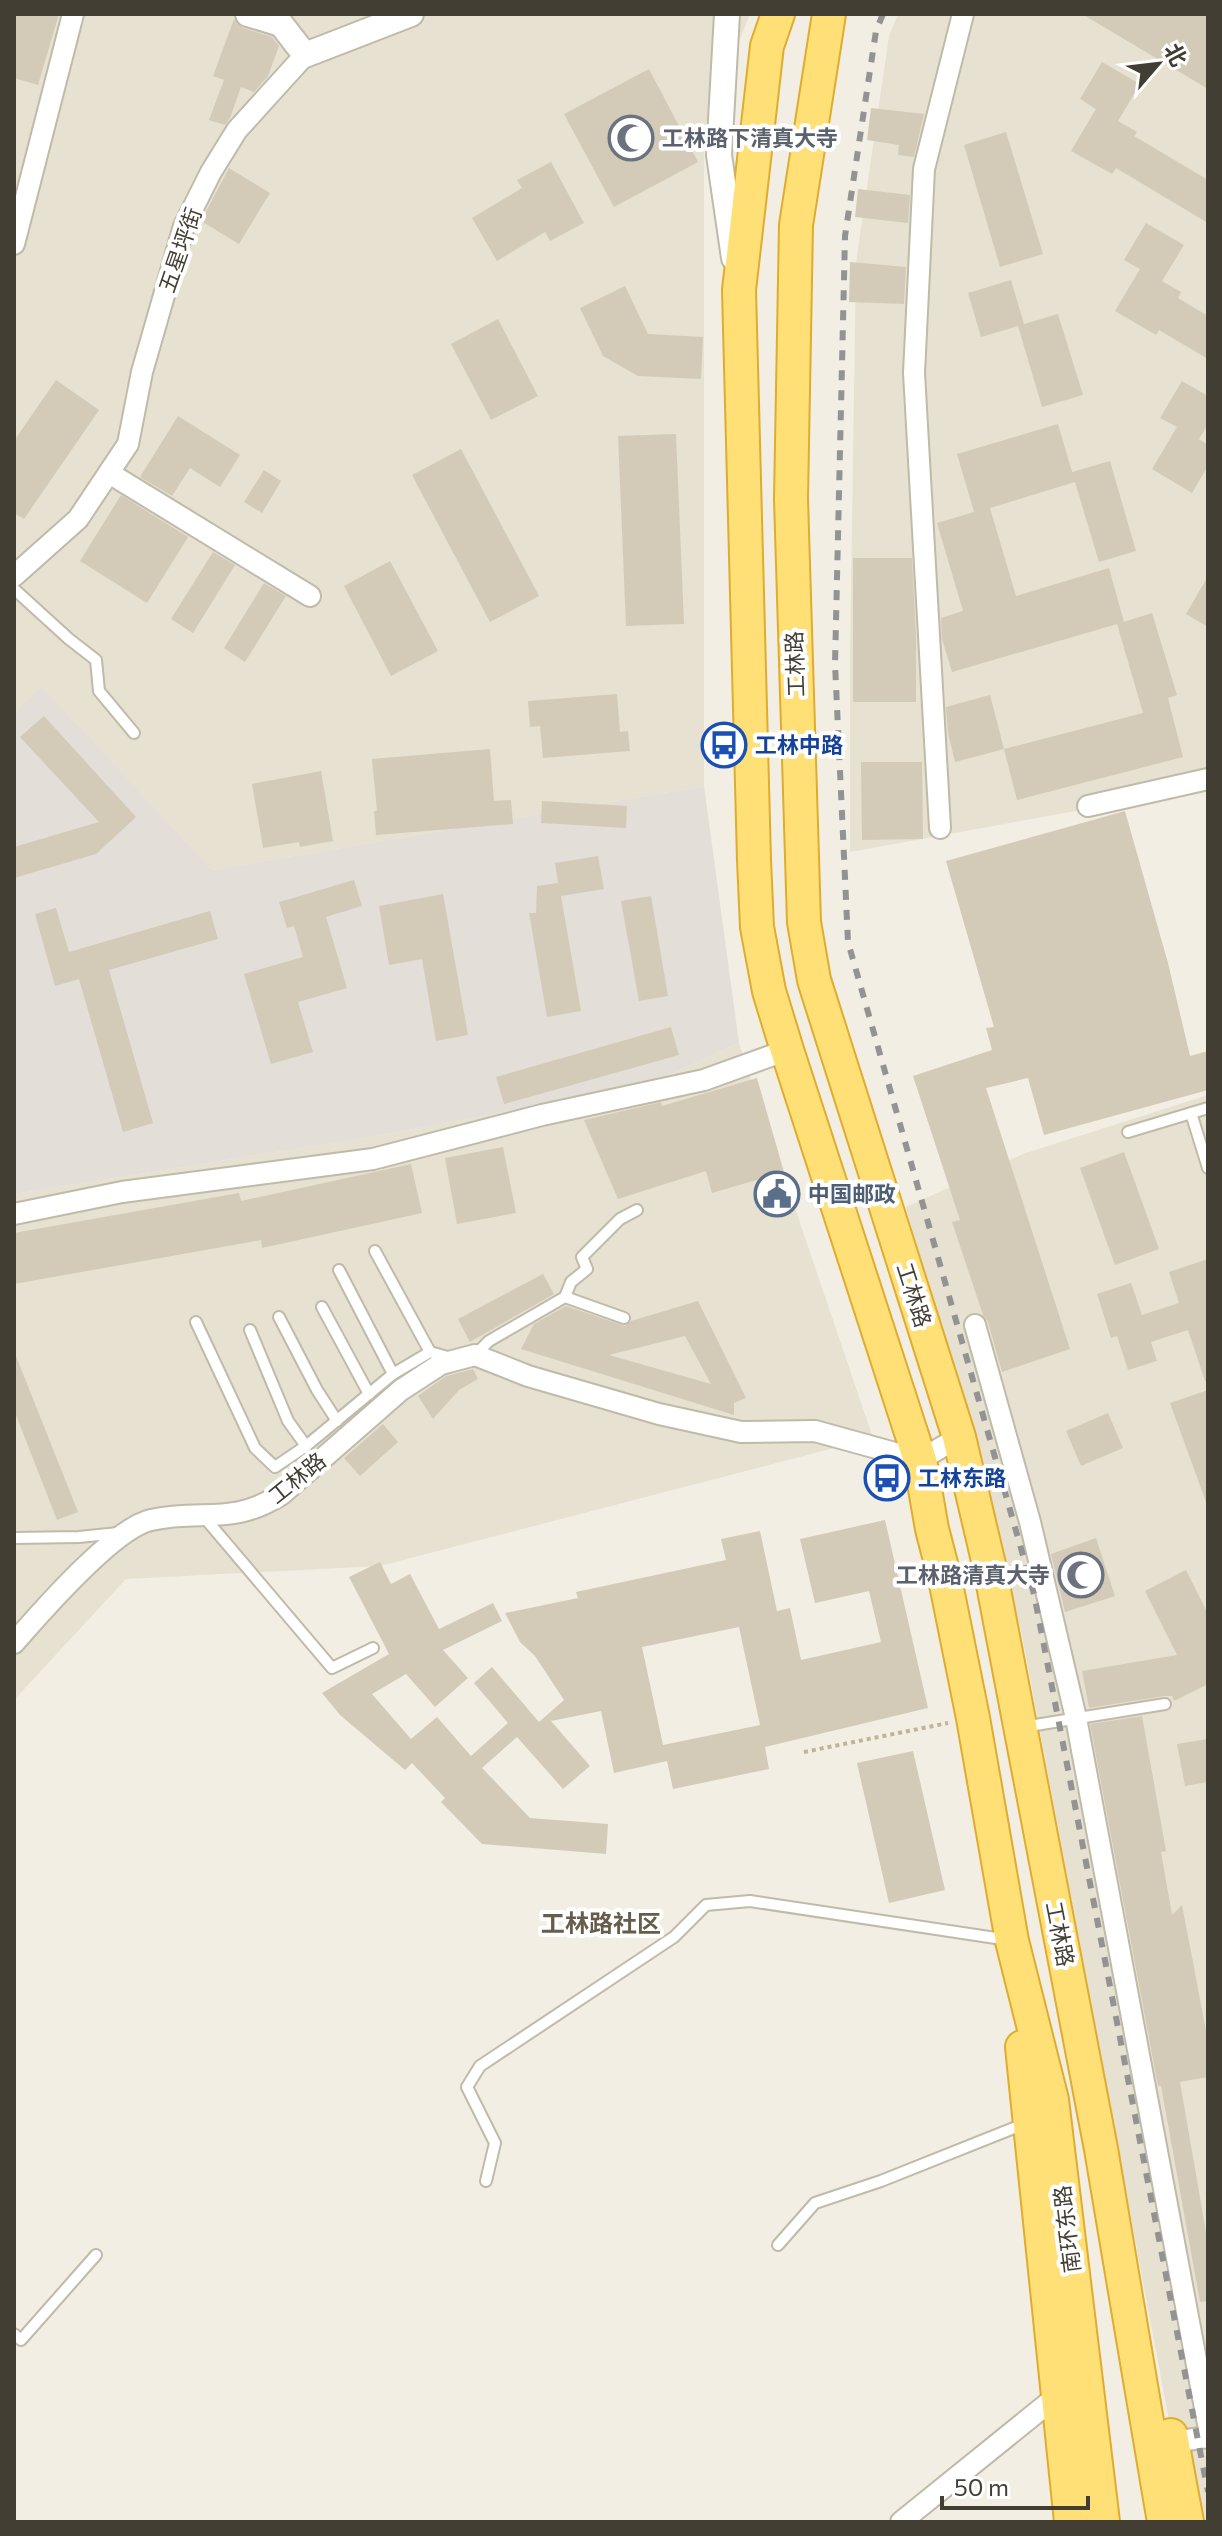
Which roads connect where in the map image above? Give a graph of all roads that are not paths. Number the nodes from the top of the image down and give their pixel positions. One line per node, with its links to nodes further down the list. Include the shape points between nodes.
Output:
1 (73, 14): 9 (street)
2 (248, 14): 8 (street, via 281,24)
3 (411, 14): 8 (street, 五星坪街)
4 (727, 14): 10 (street, via 719,155)
5 (778, 14): 10 (highway, 工林路, via 767,46)
6 (829, 14): 40 (highway, 工林路, via 796,225 791,499 804,922 818,994)
7 (963, 14): 18 (street, via 924,169 914,373)
8 (305, 55): 11 (street, 五星坪街, via 237,130 184,226 142,372 128,444)
9 (14, 244)
10 (739, 290): 19 (highway, 工林路, via 757,927)
11 (109, 473): 12 (street, 五星坪街, via 78,519); 14 (street)
12 (14, 576)
13 (14, 589): 15 (lane, via 96,660 99,691)
14 (310, 596)
15 (134, 733)
16 (1208, 779): 17 (street)
17 (1088, 806)
18 (940, 828)
19 (787, 1050): 25 (street, via 704,1080 373,1159 122,1192); 42 (highway, 工林路)
20 (1208, 1108): 21 (lane)
21 (1191, 1113): 22 (lane); 23 (lane)
22 (1128, 1132)
23 (1208, 1168)
24 (637, 1210): 28 (lane, via 620,1219 582,1257 587,1269 571,1282)
25 (14, 1214)
26 (375, 1251): 35 (lane)
27 (339, 1270): 37 (lane)
28 (565, 1297): 31 (lane); 36 (lane)
29 (322, 1307): 38 (lane)
30 (279, 1317): 39 (lane)
31 (624, 1318)
32 (196, 1322): 41 (lane, via 255,1448 275,1467)
33 (975, 1325): 49 (street, via 1030,1522)
34 (250, 1330): 41 (lane, via 288,1421)
35 (430, 1352): 36 (lane); 37 (lane)
36 (465, 1357): 42 (street, via 659,1414 741,1432 815,1431); 43 (street, 工林路, via 424,1373 401,1390 282,1494 250,1510)
37 (393, 1374): 38 (lane)
38 (369, 1394): 39 (lane)
39 (337, 1421): 41 (lane)
40 (959, 1437): 42 (street); 50 (highway, 工林路)
41 (306, 1446)
42 (920, 1460): 51 (highway, 工林路)
43 (204, 1517): 44 (street, 工林路, via 150,1520); 47 (lane, via 332,1668)
44 (124, 1533): 45 (lane); 46 (street, 工林路)
45 (14, 1538)
46 (14, 1643)
47 (373, 1648)
48 (1165, 1704): 49 (lane)
49 (1076, 1718): 50 (lane); 59 (street)
50 (1021, 1728): 53 (highway, 工林路)
51 (1012, 1941): 52 (highway); 54 (lane, via 750,1901 706,1905 674,1937 480,2066 467,2087 495,2143); 64 (highway, 南环东路, via 1052,2100)
52 (1030, 2122): 55 (lane, via 815,2203); 58 (highway)
53 (1101, 2149): 61 (highway, via 1135,2237); 65 (highway, 南环东路)
54 (486, 2181)
55 (778, 2245)
56 (96, 2255): 57 (lane, via 21,2340)
57 (14, 2334)
58 (1057, 2396): 62 (street); 63 (highway)
59 (1208, 2424)
60 (1208, 2437): 61 (street)
61 (1173, 2442): 66 (highway)
62 (913, 2519)
63 (1071, 2522)
64 (1103, 2522)
65 (1164, 2522)
66 (1187, 2522)

